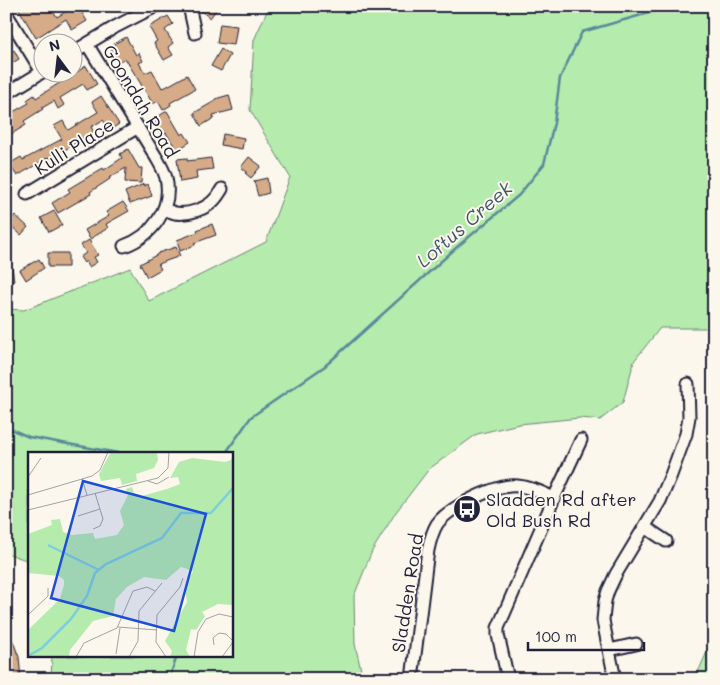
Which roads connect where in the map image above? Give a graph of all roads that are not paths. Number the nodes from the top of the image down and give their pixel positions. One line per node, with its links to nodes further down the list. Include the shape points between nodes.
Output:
1 (156, 6): 5 (street)
2 (189, 6): 4 (street)
3 (6, 13): 7 (street)
4 (195, 33)
5 (87, 44): 6 (street); 10 (street, Goondah Road)
6 (82, 47)
7 (32, 56)
8 (32, 78): 9 (street)
9 (6, 94)
10 (138, 128): 12 (street, Kulli Place); 13 (street, Goondah Road, via 163,168 167,188)
11 (222, 189): 13 (street, via 215,200 198,210 181,214)
12 (27, 194)
13 (164, 209): 14 (street, Goondah Road, via 150,230)
14 (124, 246)
15 (688, 384): 18 (street, via 686,434 660,501)
16 (581, 440): 17 (street)
17 (554, 498): 22 (street, Sladden Road, via 531,488 499,488 458,506 437,524 428,550); 23 (street, via 498,628)
18 (645, 527): 19 (street); 21 (street, via 608,591 604,620)
19 (666, 541)
20 (636, 644): 21 (street)
21 (609, 650): 24 (street)
22 (412, 679)
23 (508, 679)
24 (615, 679)

